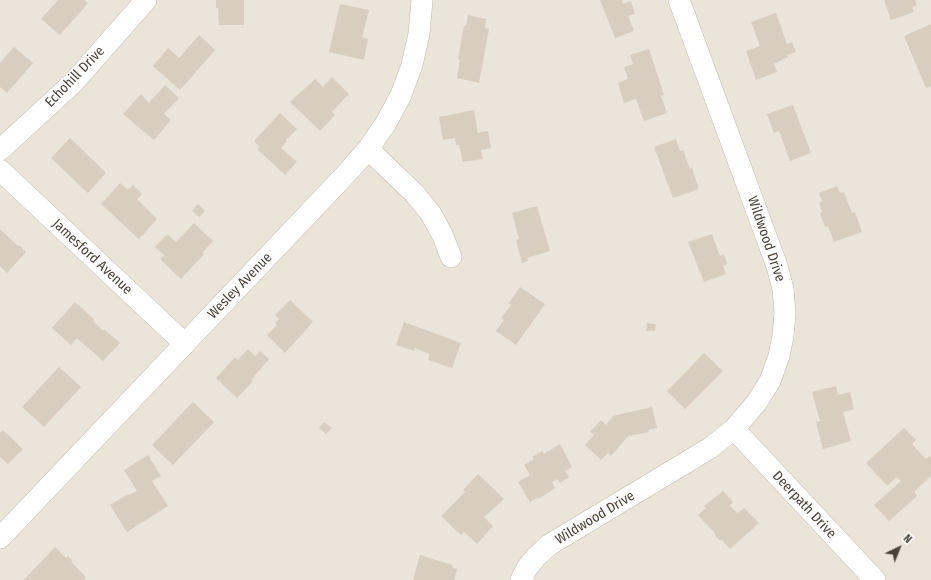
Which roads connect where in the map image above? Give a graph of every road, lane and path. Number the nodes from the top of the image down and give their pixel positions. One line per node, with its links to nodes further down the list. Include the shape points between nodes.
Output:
1 (146, 0): 5 (street, Echohill Drive, via 73,83)
2 (422, 0): 4 (street, Wesley Avenue, via 419,34 412,65 397,102)
3 (679, 0): 9 (street, Wildwood Drive, via 777,266 783,289 785,313 779,356 770,381 757,402)
4 (368, 149): 7 (street, via 415,194 431,214); 8 (street, Wesley Avenue)
5 (0, 150)
6 (0, 170): 8 (street, Jamesford Avenue)
7 (451, 257)
8 (185, 344): 10 (street, Wesley Avenue)
9 (734, 429): 11 (street, Wildwood Drive, via 710,448 550,545 536,557); 12 (street, Deerpath Drive)
10 (0, 538)
11 (521, 580)
12 (875, 580)

